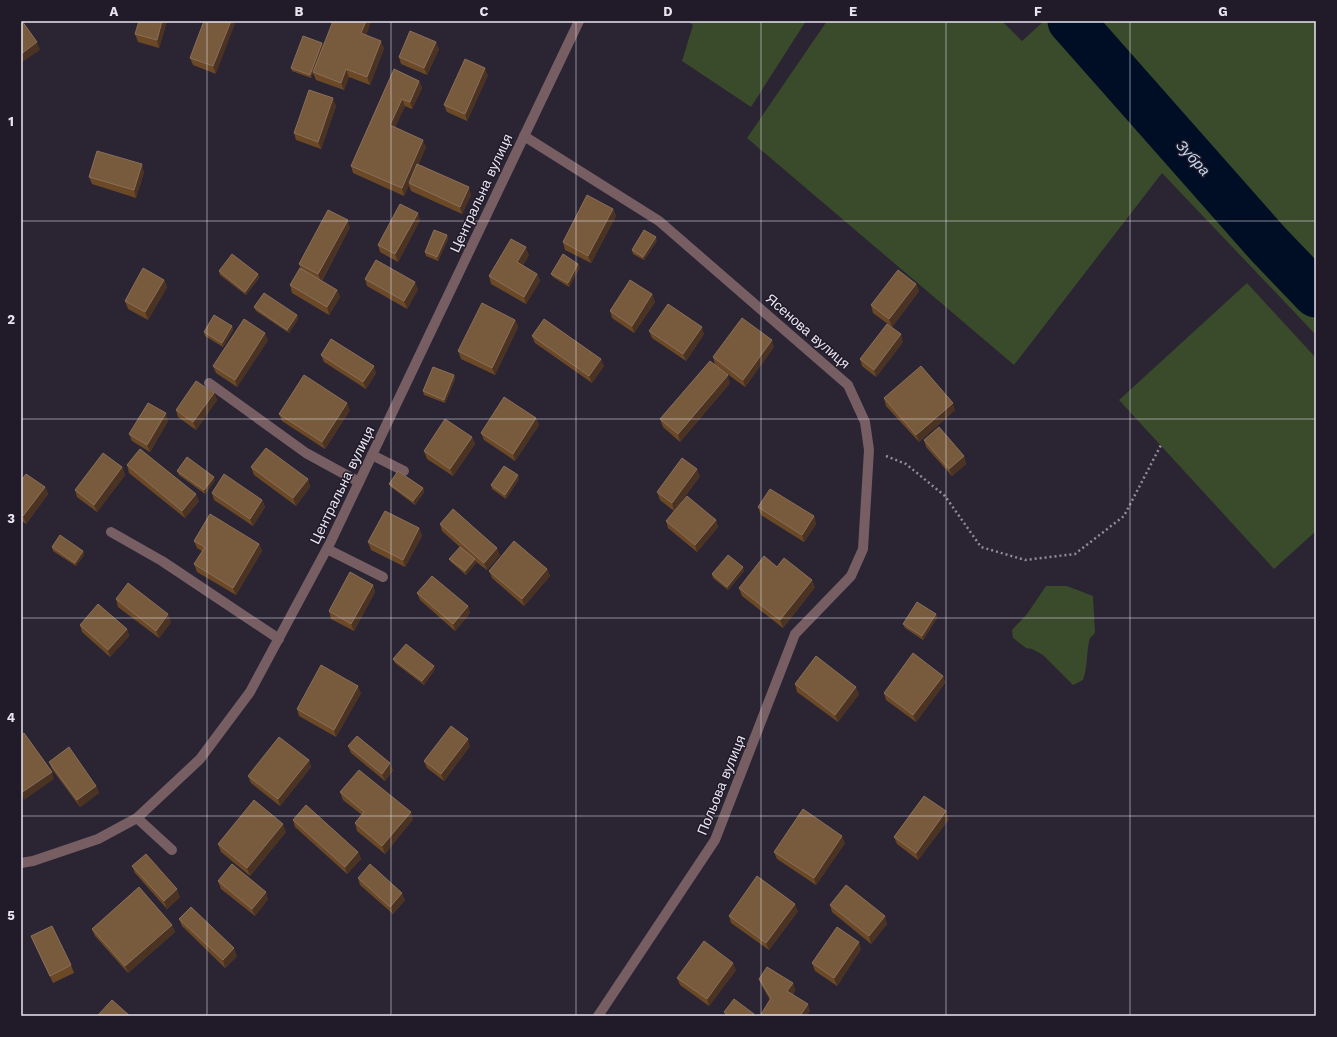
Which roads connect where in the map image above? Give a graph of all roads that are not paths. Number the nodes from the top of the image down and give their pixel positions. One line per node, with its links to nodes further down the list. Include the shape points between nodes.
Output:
1 (579, 21): 2 (street, Центральна вулиця)
2 (524, 136): 4 (street, Центральна вулиця); 10 (street, Ясенова вулиця, via 659,221 848,385 865,422 869,450 863,549 851,576)
3 (209, 383): 6 (street, via 306,453)
4 (372, 455): 5 (street); 6 (street, Центральна вулиця)
5 (404, 471)
6 (359, 482): 8 (street, Центральна вулиця)
7 (111, 532): 11 (street, via 162,561)
8 (327, 549): 9 (street); 11 (street, Центральна вулиця)
9 (383, 577)
10 (795, 634): 15 (street, Польова вулиця, via 715,840)
11 (279, 639): 12 (street, Центральна вулиця, via 250,692 200,759)
12 (137, 818): 13 (street); 14 (street, Центральна вулиця, via 98,839)
13 (172, 850)
14 (21, 863)
15 (598, 1016)

